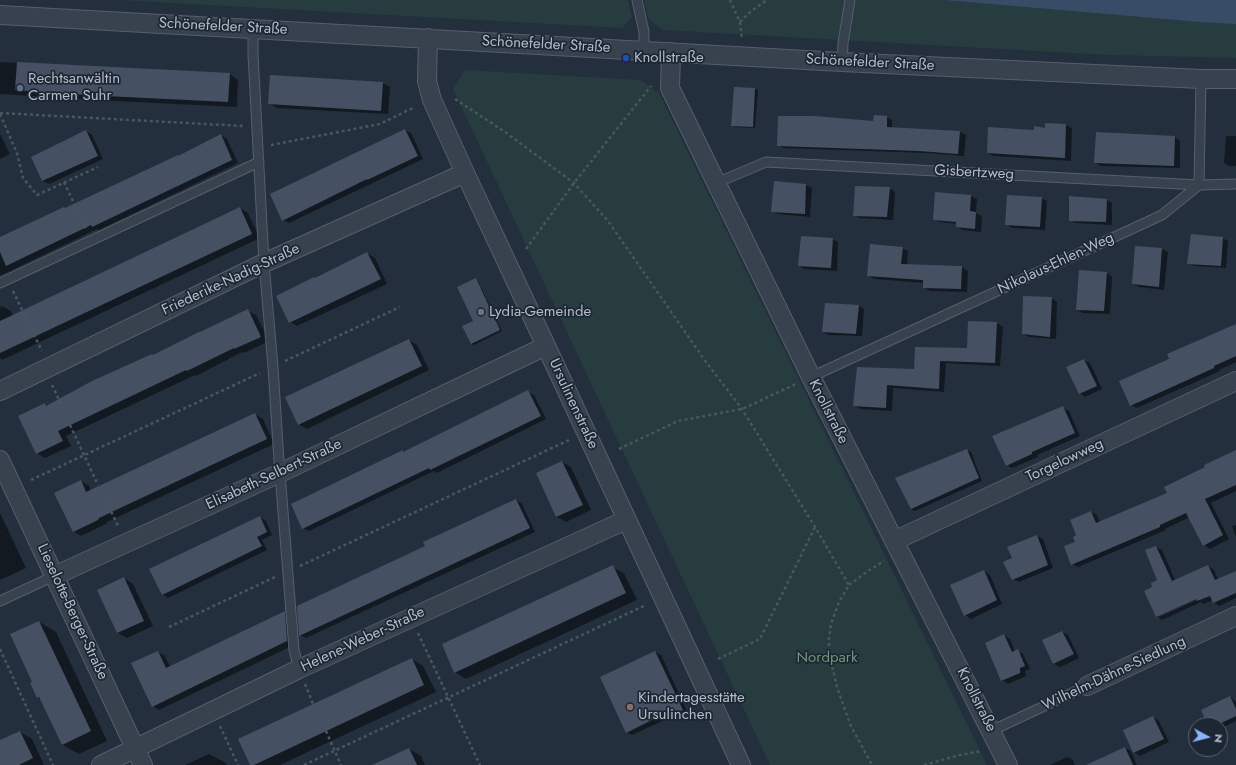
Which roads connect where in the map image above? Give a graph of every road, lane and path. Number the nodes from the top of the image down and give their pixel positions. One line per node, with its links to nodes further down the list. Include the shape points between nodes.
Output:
1 (637, 0): 10 (lane, via 644,32)
2 (730, 0): 6 (path)
3 (767, 0): 6 (path)
4 (850, 0): 12 (lane)
5 (0, 15): 7 (street, Schönefelder Straße)
6 (740, 22): 9 (path)
7 (253, 29): 8 (street, Schönefelder Straße); 19 (lane)
8 (428, 38): 10 (street, Schönefelder Straße); 23 (street, Ursulinenstraße, via 429,93)
9 (742, 38)
10 (644, 50): 11 (street, Schönefelder Straße)
11 (671, 52): 12 (street, Schönefelder Straße); 26 (street, Knollstraße, via 670,88)
12 (842, 62): 13 (street, Schönefelder Straße)
13 (1201, 79): 14 (street, Schönefelder Straße); 28 (lane)
14 (1236, 79)
15 (653, 84): 25 (path)
16 (455, 99): 25 (path)
17 (415, 107): 20 (path, via 380,124)
18 (0, 113): 19 (path); 24 (path, via 17,153 23,178 37,195)
19 (257, 127): 20 (lane)
20 (258, 147): 21 (lane)
21 (259, 162): 29 (lane); 31 (lane)
22 (98, 167): 24 (path)
23 (465, 173): 31 (street, Friederike-Nadig-Straße); 34 (street, Ursulinenstraße)
24 (64, 182): 29 (path)
25 (574, 183): 30 (path); 41 (path, via 608,221 706,362)
26 (716, 183): 28 (lane, Gisbertzweg, via 766,162); 37 (street, Knollstraße)
27 (1236, 184): 28 (lane, Gisbertzweg)
28 (1199, 185): 37 (lane, Nikolaus-Ehlen-Weg, via 1162,215)
29 (91, 240): 32 (lane)
30 (526, 249)
31 (264, 263): 35 (lane); 36 (street, Friederike-Nadig-Straße)
32 (4, 281): 36 (path)
33 (400, 307): 35 (path)
34 (546, 346): 47 (street, Elisabeth-Selbert-Straße); 51 (street, Ursulinenstraße)
35 (273, 367): 45 (path); 47 (lane)
36 (47, 368): 39 (street, Friederike-Nadig-Straße); 40 (path)
37 (810, 377): 41 (path); 54 (street, Knollstraße)
38 (1236, 381): 54 (street, Torgelowweg)
39 (0, 391)
40 (63, 408)
41 (742, 409): 44 (path, via 678,421); 52 (path)
42 (70, 425): 45 (path)
43 (569, 440): 55 (path)
44 (619, 449)
45 (84, 455): 48 (path); 49 (path)
46 (0, 460): 56 (street, Lieselotte-Berger-Straße)
47 (280, 473): 53 (street, Elisabeth-Selbert-Straße); 55 (lane)
48 (31, 480)
49 (98, 486)
50 (106, 501): 53 (path)
51 (626, 520): 61 (street, Helene-Weber-Straße); 81 (street, Ursulinenstraße)
52 (815, 527): 57 (path); 64 (path, via 760,639)
53 (127, 543): 56 (street, Elisabeth-Selbert-Straße)
54 (897, 546): 57 (path); 70 (street, Knollstraße)
55 (288, 572): 62 (path); 65 (lane, via 294,650)
56 (54, 576): 58 (lane, Elisabeth-Selbert-Straße); 71 (street, Lieselotte-Berger-Straße)
57 (849, 585): 82 (path, via 831,624 830,653 837,686 850,724)
58 (0, 601)
59 (646, 605): 67 (path)
60 (1236, 616): 66 (street, Wilhelm-Dähne-Siedlung)
61 (411, 617): 65 (street, Helene-Weber-Straße); 67 (path)
62 (169, 627)
63 (0, 649): 74 (path)
64 (718, 659)
65 (299, 669): 68 (street, Helene-Weber-Straße)
66 (1087, 686): 70 (lane, Wilhelm-Dähne-Siedlung)
67 (449, 698): 72 (path); 80 (path)
68 (213, 711): 71 (street, Helene-Weber-Straße); 77 (path)
69 (326, 731): 72 (path)
70 (991, 731): 84 (street, Knollstraße)
71 (136, 749): 75 (street, Helene-Weber-Straße); 76 (street, Lieselotte-Berger-Straße)
72 (335, 751): 78 (path); 79 (path)
73 (985, 751): 83 (path)
74 (53, 765)
75 (102, 765)
76 (143, 765)
77 (238, 765)
78 (304, 765)
79 (342, 765)
80 (480, 765)
81 (740, 765)
82 (872, 765)
83 (924, 765)
84 (1008, 765)

